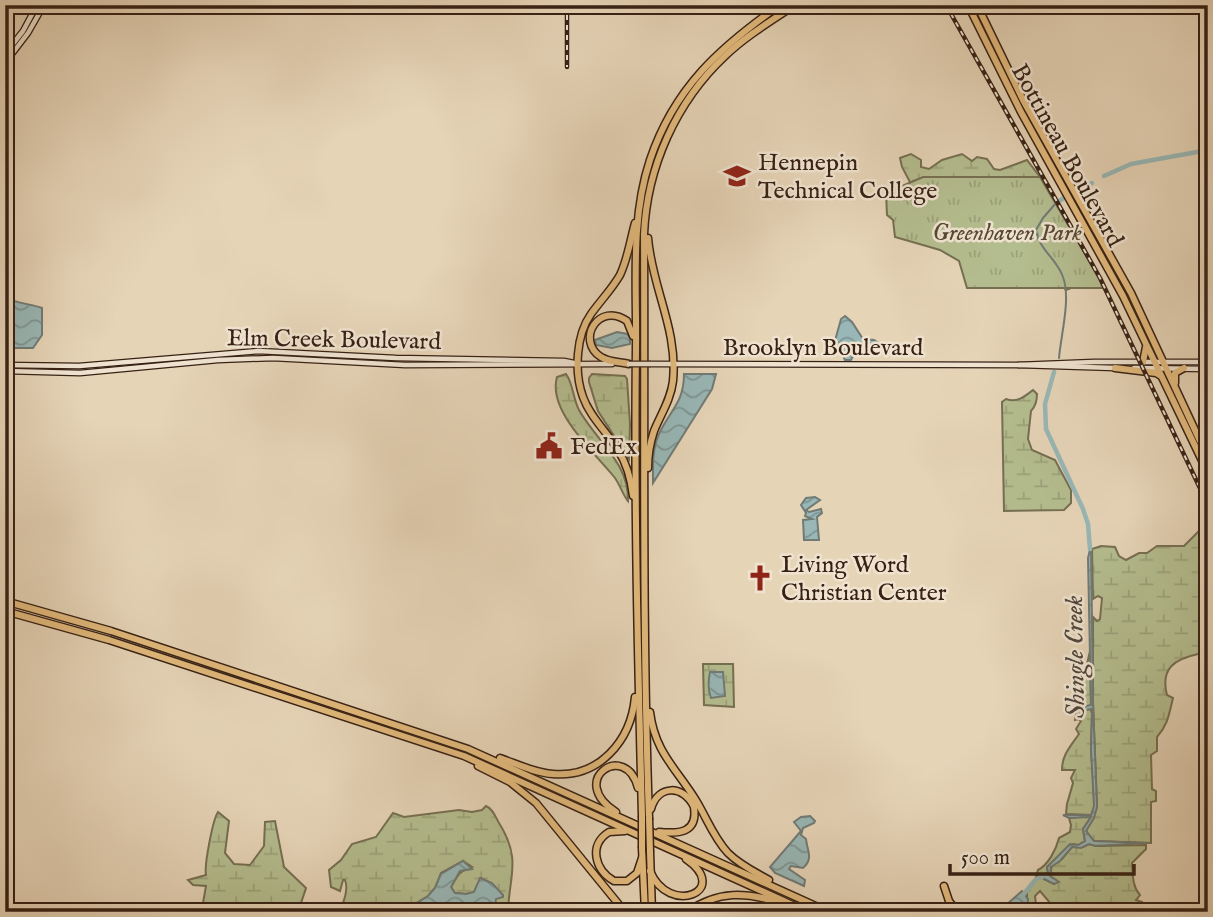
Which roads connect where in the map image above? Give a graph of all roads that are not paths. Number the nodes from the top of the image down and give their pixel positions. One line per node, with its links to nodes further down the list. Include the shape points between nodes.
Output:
1 (37, 5): 7 (main road)
2 (44, 5): 8 (main road)
3 (780, 5): 10 (highway, via 718,52 686,90 657,143)
4 (795, 5): 9 (highway, via 738,44 698,85 668,134)
5 (968, 5): 11 (highway, Bottineau Boulevard)
6 (977, 5): 19 (highway, Bottineau Boulevard, via 1023,100 1120,272)
7 (5, 54)
8 (5, 63)
9 (651, 186): 16 (highway, via 649,247 671,328); 28 (highway, via 644,234)
10 (639, 208): 14 (highway, via 623,268 584,326); 25 (highway)
11 (1146, 345): 12 (highway); 19 (highway, Bottineau Boulevard)
12 (1143, 362): 18 (main road, Brooklyn Boulevard); 19 (main road, Brooklyn Boulevard)
13 (1208, 362): 19 (main road, Brooklyn Boulevard)
14 (578, 363): 15 (main road, Elm Creek Boulevard); 17 (main road, Elm Creek Boulevard, via 258,351 79,366); 23 (main road, Elm Creek Boulevard, via 405,365 242,358 80,373); 29 (highway, via 583,398 628,469)
15 (629, 364): 16 (main road, Brooklyn Boulevard, bridge); 25 (highway, via 603,358 595,351 590,334 600,318 618,316 632,330)
16 (674, 364): 18 (main road, Brooklyn Boulevard); 28 (highway, via 669,397 650,447)
17 (5, 365)
18 (1018, 365): 20 (main road, Brooklyn Boulevard)
19 (1160, 366): 20 (highway, via 1156,373); 21 (main road, Brooklyn Boulevard); 24 (highway, Bottineau Boulevard); 27 (highway, Bottineau Boulevard)
20 (1115, 368)
21 (1184, 368): 22 (main road, Brooklyn Boulevard); 24 (highway, via 1175,373)
22 (1208, 369)
23 (5, 371)
24 (1176, 388): 26 (highway, Bottineau Boulevard)
25 (636, 390): 29 (highway)
26 (1208, 457)
27 (1208, 473)
28 (644, 512): 33 (highway)
29 (636, 550): 32 (highway)
30 (5, 600): 34 (highway)
31 (5, 612): 35 (highway, via 109,640)
32 (637, 653): 34 (highway, via 628,728 614,750 592,767 572,774 544,773); 36 (highway)
33 (645, 672): 36 (highway); 43 (highway, via 651,725 659,747 717,839 740,863)
34 (453, 743): 37 (highway)
35 (431, 746): 39 (highway, via 504,773); 47 (highway, via 500,777 527,795)
36 (645, 817): 37 (highway, via 632,774 618,765 602,771 596,785 600,798); 38 (highway, via 654,799 666,790 681,792 694,807 694,820 685,831); 40 (highway, bridge); 41 (highway, bridge)
37 (646, 828): 38 (highway)
38 (653, 832): 43 (highway)
39 (650, 840): 40 (highway, via 613,831 596,846 599,865 614,881 632,879); 45 (highway, via 686,859 701,873 701,892); 50 (highway)
40 (642, 858): 48 (highway)
41 (650, 872): 44 (highway); 49 (highway)
42 (944, 886): 46 (highway, via 948,901)
43 (804, 900): 51 (highway)
44 (669, 901)
45 (685, 908): 50 (highway, via 736,894)
46 (958, 911): 52 (highway, via 942,905)
47 (625, 912)
48 (645, 912)
49 (652, 912)
50 (807, 912)
51 (829, 912)
52 (948, 912)

